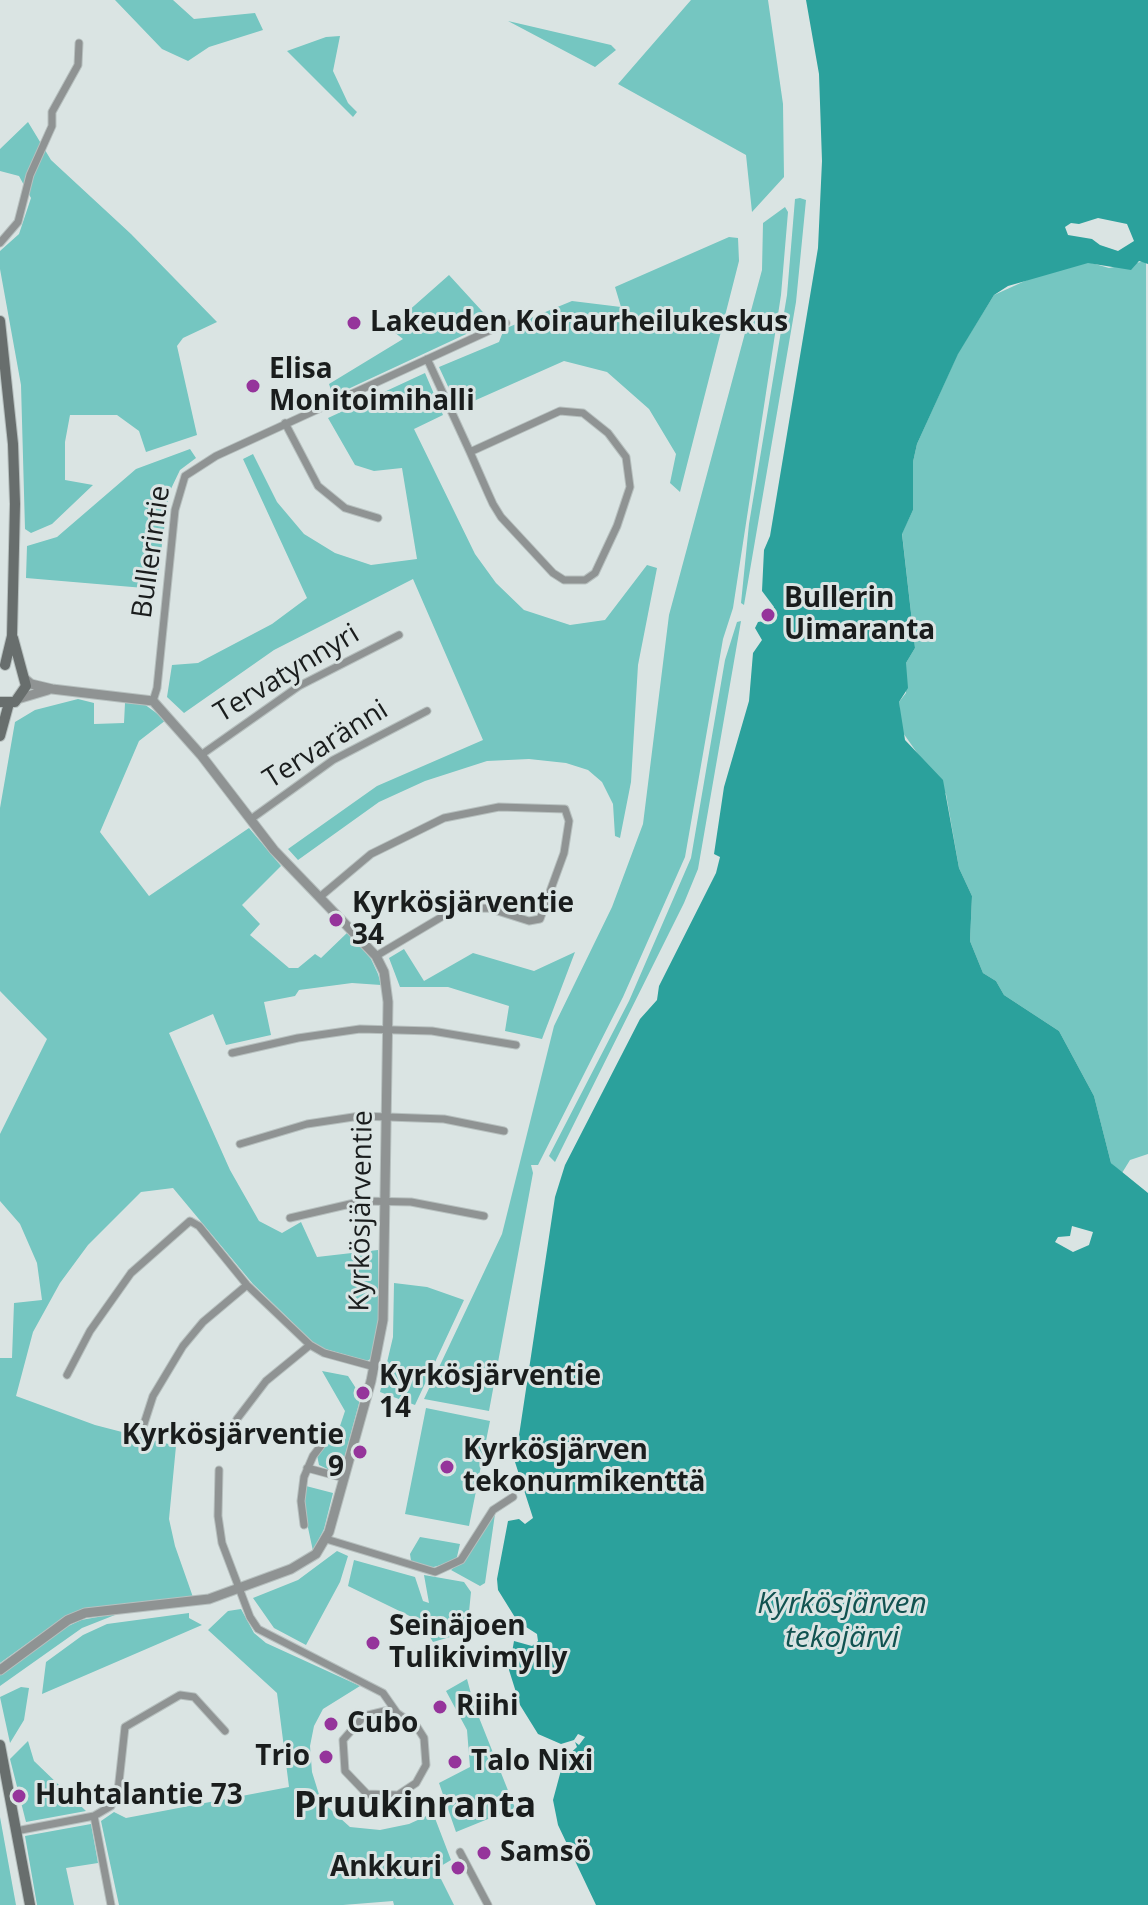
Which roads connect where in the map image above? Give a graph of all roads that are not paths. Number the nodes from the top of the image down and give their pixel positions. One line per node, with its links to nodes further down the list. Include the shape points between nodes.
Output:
1 (79, 43): 2 (street, via 78,65 52,112 52,126 30,175 18,222)
2 (0, 243)
3 (0, 321): 6 (main road)
4 (506, 323): 5 (street, Bullerintie)
5 (427, 359): 7 (street, Bullerintie); 8 (street)
6 (3, 372): 11 (main road, via 15,504)
7 (285, 423): 9 (street, via 318,486 345,508); 16 (street, Bullerintie, via 185,476 175,510)
8 (470, 452): 8 (street, via 501,517 553,573 576,582 595,573 630,487 626,457 608,433 583,413 560,411)
9 (378, 518)
10 (399, 635): 20 (street, Tervatynnyri, via 299,686)
11 (12, 636): 12 (main road); 13 (main road)
12 (2, 665): 13 (main road)
13 (24, 676): 14 (street, via 31,684); 15 (main road)
14 (52, 689): 15 (street); 16 (street)
15 (21, 698): 17 (main road)
16 (153, 701): 20 (street, Kyrkösjärventie)
17 (4, 703): 19 (main road)
18 (427, 711): 21 (street, Tervaränni, via 333,760)
19 (0, 736)
20 (201, 755): 21 (street, Kyrkösjärventie)
21 (251, 819): 22 (street, Kyrkösjärventie)
22 (321, 896): 23 (street, Kyrkösjärventie); 23 (street, via 371,854 444,818 499,807 565,809 569,821 564,853 540,919 529,921 488,908 455,909)
23 (376, 956): 24 (street, Kyrkösjärventie, via 387,986)
24 (387, 1029): 25 (street); 26 (street, via 327,1033); 27 (street, Kyrkösjärventie)
25 (516, 1045)
26 (232, 1053)
27 (386, 1115): 28 (street); 29 (street, via 307,1124); 30 (street, Kyrkösjärventie)
28 (504, 1131)
29 (240, 1144)
30 (385, 1201): 31 (street); 32 (street, via 338,1204); 35 (street, Kyrkösjärventie, via 383,1320)
31 (484, 1216)
32 (290, 1218)
33 (247, 1285): 34 (street); 36 (street, via 190,1221 131,1273); 37 (street, via 183,1346 153,1396)
34 (310, 1345): 35 (street); 38 (street, via 266,1381)
35 (375, 1367): 42 (street, Kyrkösjärventie)
36 (67, 1375)
37 (143, 1427)
38 (229, 1438)
39 (326, 1439): 40 (street)
40 (307, 1468): 42 (street); 44 (street, via 301,1501)
41 (219, 1470): 46 (street, via 222,1543)
42 (344, 1478): 45 (street, Kyrkösjärventie)
43 (513, 1497): 45 (street, via 493,1510 461,1560 435,1572)
44 (304, 1525)
45 (326, 1539): 46 (street, via 308,1561)
46 (239, 1588): 47 (street, via 193,1603 85,1613); 48 (street, via 258,1629 369,1684 392,1701)
47 (0, 1670)
48 (397, 1713): 48 (street, via 364,1716 343,1740 345,1771 367,1794 388,1797 408,1790 426,1765 424,1738)
49 (225, 1731): 51 (street, via 187,1694 132,1722 121,1739 115,1800)
50 (0, 1745): 52 (main road)
51 (94, 1816): 52 (street); 55 (street)
52 (16, 1831): 54 (main road)
53 (460, 1852): 56 (street)
54 (30, 1905)
55 (111, 1905)
56 (488, 1905)

